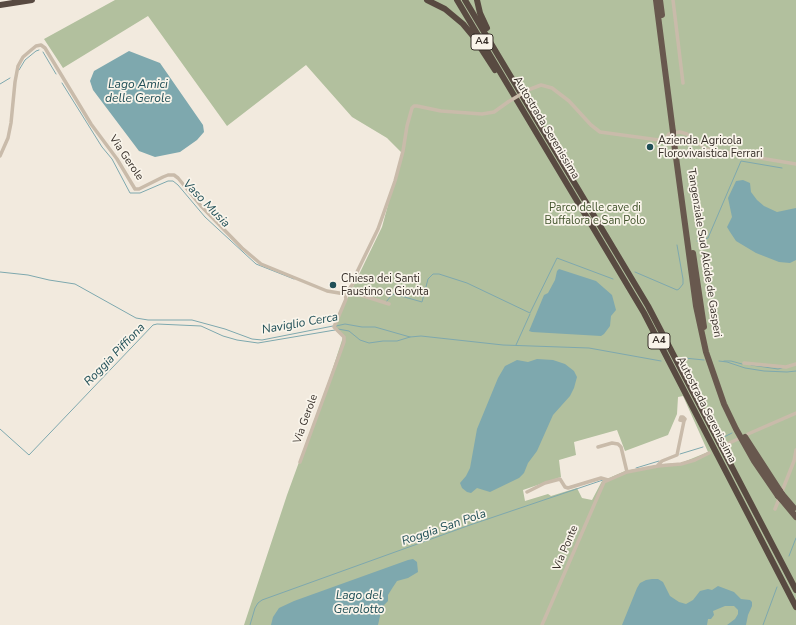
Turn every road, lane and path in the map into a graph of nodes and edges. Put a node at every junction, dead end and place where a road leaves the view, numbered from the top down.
1 (32, 0) edge
2 (427, 0) edge
3 (456, 0) edge
4 (465, 0) edge
5 (477, 0) edge
6 (656, 0) edge
7 (660, 0) edge
8 (673, 0) edge
9 (0, 5) edge
10 (513, 79) junction
11 (507, 83) junction
12 (684, 83) dead end
13 (675, 133) junction
14 (0, 156) edge
15 (796, 164) edge
16 (348, 291) junction
17 (345, 294) junction
18 (389, 304) dead end
19 (744, 362) dead end
20 (796, 364) edge
21 (796, 413) edge
22 (684, 421) dead end
23 (748, 434) dead end
24 (738, 439) dead end
25 (725, 445) dead end
26 (598, 447) dead end
27 (796, 450) edge
28 (709, 453) dead end
29 (300, 462) dead end
30 (658, 466) junction
31 (627, 472) junction
32 (608, 480) junction
33 (527, 492) dead end
34 (780, 495) junction
35 (775, 509) dead end
36 (796, 511) edge
37 (796, 517) edge
38 (796, 590) edge
39 (796, 607) edge
40 (542, 625) edge

1 - 9 highway
2 - 11 highway
3 - 11 highway, Autostrada Serenissima / A4
4 - 10 highway, Autostrada Serenissima / A4
5 - 10 highway
6 - 13 highway, Tangenziale Sud Alcide de Gasperi
7 - 13 highway, Tangenziale Sud Alcide de Gasperi
8 - 12 street
10 - 38 highway, Autostrada Serenissima / A4
11 - 39 highway, Autostrada Serenissima / A4
13 - 34 highway, Tangenziale Sud Alcide de Gasperi
14 - 17 street, Via Gerole
15 - 16 street, bridge
16 - 17 street, Via Gerole
16 - 18 street
17 - 29 street, Via Gerole
19 - 20 street
21 - 23 street
22 - 30 street
24 - 25 street
26 - 31 street
27 - 35 street
28 - 30 street
30 - 31 street
31 - 32 street
32 - 33 street
32 - 40 street, Via Ponte
34 - 36 highway, Tangenziale Sud Alcide de Gasperi
34 - 37 highway, Tangenziale Sud Alcide de Gasperi

